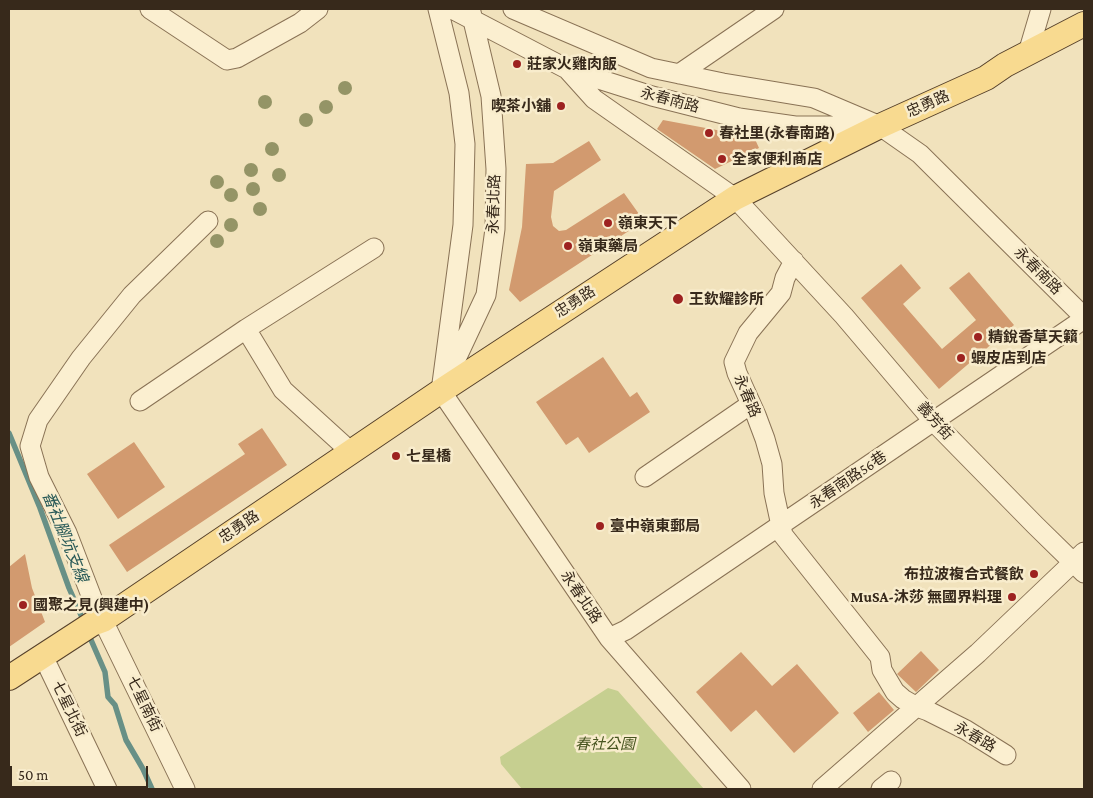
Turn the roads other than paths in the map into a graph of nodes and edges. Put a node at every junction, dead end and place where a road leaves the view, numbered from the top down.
1 (150, 9) edge
2 (318, 9) edge
3 (438, 9) edge
4 (452, 9) edge
5 (513, 9) edge
6 (774, 9) edge
7 (1041, 9) edge
8 (472, 15) edge
9 (1084, 24) edge
10 (1028, 53) junction
11 (567, 69) junction
12 (679, 74) junction
13 (880, 126) junction
14 (735, 198) junction
15 (208, 221) dead end
16 (374, 248) dead end
17 (794, 261) junction
18 (1084, 318) edge
19 (246, 329) junction
20 (441, 390) junction
21 (140, 400) dead end
22 (751, 404) junction
23 (934, 422) junction
24 (350, 451) junction
25 (645, 477) dead end
26 (781, 526) junction
27 (1081, 562) edge
28 (97, 622) junction
29 (609, 638) junction
30 (51, 651) junction
31 (9, 678) edge
32 (917, 707) junction
33 (1006, 755) dead end
34 (107, 789) edge
35 (185, 789) edge
36 (741, 789) edge
37 (822, 789) edge

1 - 2 street
3 - 20 street, 永春北路
4 - 8 street
5 - 12 street, 永春南路
6 - 12 street
7 - 10 street
8 - 11 street, 永春南路
8 - 20 street, 永春北路
9 - 10 main road, 忠勇路
10 - 13 main road, 忠勇路
11 - 13 street, 永春南路
11 - 14 street
12 - 13 street, 永春南路
13 - 14 main road, 忠勇路
13 - 18 street, 永春南路
14 - 17 street
14 - 20 main road, 忠勇路
15 - 28 street, 七星南街
16 - 19 street
17 - 22 street, 永春路
17 - 23 street, 義芳街
18 - 23 street, 永春南路56巷
19 - 21 street
19 - 24 street
20 - 24 main road, 忠勇路
20 - 29 street, 永春北路
22 - 25 street
22 - 26 street, 永春路
23 - 26 street, 永春南路56巷
23 - 27 street, 義芳街
24 - 28 main road, 忠勇路
26 - 29 street, 永春南路56巷
26 - 32 street, 永春路
27 - 32 street
28 - 30 main road
28 - 35 street, 七星南街
29 - 36 street, 永春北路
30 - 31 main road
30 - 34 street, 七星北街
32 - 33 street, 永春路
32 - 37 street

